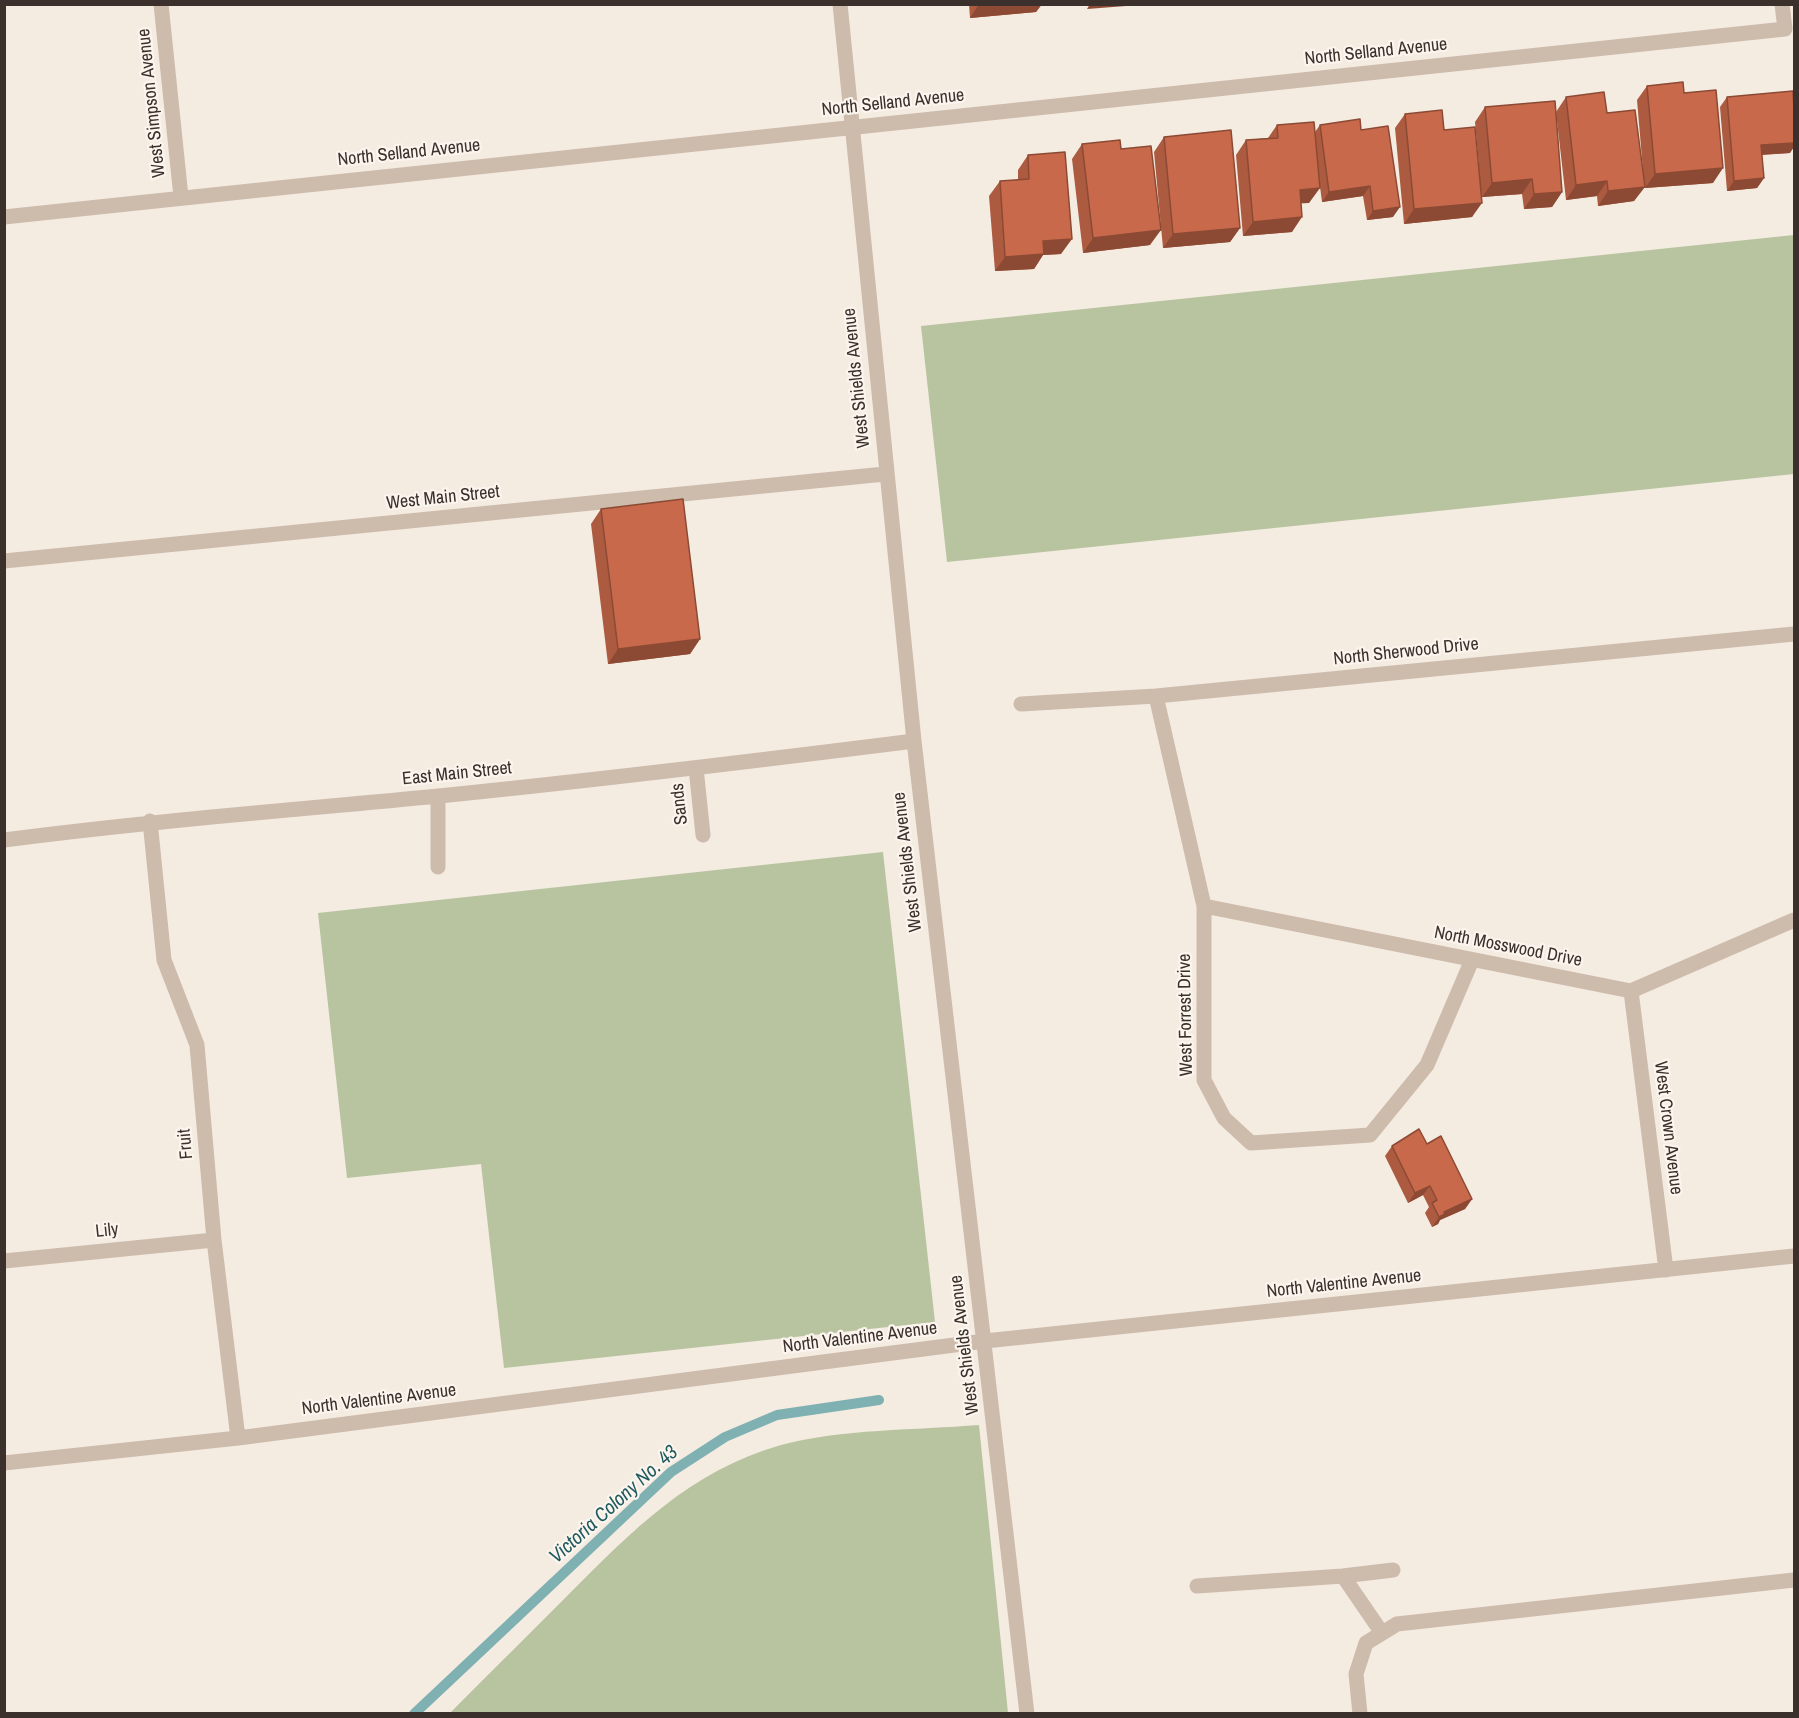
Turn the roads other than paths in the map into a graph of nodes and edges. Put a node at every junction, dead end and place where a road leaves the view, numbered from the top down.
1 (161, 4) edge
2 (840, 4) edge
3 (1782, 4) edge
4 (852, 127) junction
5 (181, 197) junction
6 (4, 217) edge
7 (885, 474) junction
8 (4, 561) edge
9 (1794, 634) edge
10 (1156, 696) junction
11 (1021, 704) dead end
12 (914, 741) junction
13 (696, 768) junction
14 (438, 796) junction
15 (150, 821) junction
16 (703, 835) dead end
17 (4, 840) edge
18 (438, 867) dead end
19 (1204, 906) junction
20 (1794, 920) edge
21 (1472, 960) junction
22 (1631, 991) junction
23 (214, 1240) junction
24 (1794, 1256) edge
25 (4, 1261) edge
26 (1666, 1270) junction
27 (985, 1341) junction
28 (238, 1438) junction
29 (4, 1463) edge
30 (1393, 1570) dead end
31 (1343, 1576) junction
32 (1794, 1580) edge
33 (1197, 1586) dead end
34 (1382, 1633) junction
35 (1028, 1713) edge
36 (1360, 1713) edge

1 - 5 street, West Simpson Avenue
2 - 4 street, West Shields Avenue
3 - 4 street, North Selland Avenue
4 - 5 street, North Selland Avenue
4 - 7 street, West Shields Avenue
5 - 6 street, North Selland Avenue
7 - 8 street, West Main Street
7 - 12 street, West Shields Avenue
9 - 10 street, North Sherwood Drive
10 - 11 street, North Sherwood Drive
10 - 19 street, West Forrest Drive
12 - 13 street, East Main Street
12 - 27 street, West Shields Avenue
13 - 14 street, East Main Street
13 - 16 street, Sands
14 - 15 street, East Main Street
14 - 18 street
15 - 17 street, East Main Street
15 - 23 street, Fruit
19 - 21 street, North Mosswood Drive
19 - 21 street, West Forrest Drive
20 - 22 street
21 - 22 street, North Mosswood Drive
22 - 26 street, West Crown Avenue
23 - 25 street, Lily
23 - 28 street, Fruit
24 - 26 street, North Valentine Avenue
26 - 27 street, North Valentine Avenue
27 - 28 street, North Valentine Avenue
27 - 35 street, West Shields Avenue
28 - 29 street, North Valentine Avenue
30 - 31 street
31 - 33 street
31 - 34 street
32 - 34 street
34 - 36 street

